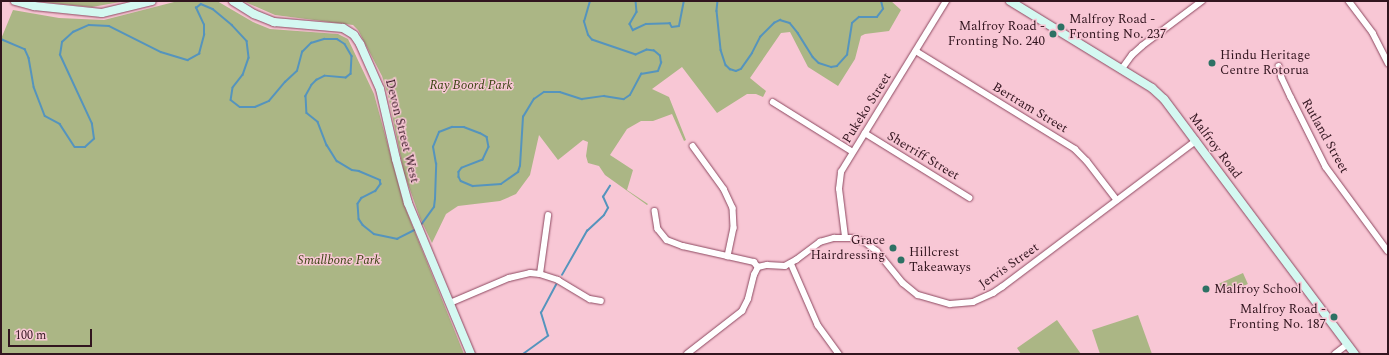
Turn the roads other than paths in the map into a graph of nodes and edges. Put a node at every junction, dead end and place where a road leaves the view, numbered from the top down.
1 (15, 1) edge
2 (152, 1) edge
3 (233, 1) edge
4 (946, 1) edge
5 (1202, 1) edge
6 (1349, 1) edge
7 (1016, 2) edge
8 (916, 51) junction
9 (1388, 63) edge
10 (1279, 66) dead end
11 (1121, 70) junction
12 (773, 102) dead end
13 (865, 133) junction
14 (1196, 141) junction
15 (694, 146) dead end
16 (853, 152) junction
17 (970, 198) dead end
18 (1117, 200) junction
19 (655, 211) dead end
20 (548, 216) dead end
21 (845, 237) junction
22 (1388, 251) edge
23 (728, 256) junction
24 (791, 263) junction
25 (758, 267) junction
26 (540, 274) junction
27 (601, 301) dead end
28 (450, 303) junction
29 (1348, 344) junction
30 (471, 354) edge
31 (687, 354) edge
32 (839, 354) edge
33 (1335, 354) edge
34 (1355, 354) edge

1 - 2 main road
3 - 28 main road, Devon Street West
4 - 8 street, Pukeko Street
5 - 11 street
6 - 9 street
7 - 11 main road, Malfroy Road
8 - 13 street, Pukeko Street
8 - 18 street, Bertram Street
10 - 22 street, Rutland Street
11 - 14 main road, Malfroy Road
12 - 16 street
13 - 16 street, Pukeko Street
13 - 17 street, Sherriff Street
14 - 18 street, Jervis Street
14 - 29 main road, Malfroy Road
15 - 23 street
16 - 21 street, Pukeko Street
18 - 21 street, Jervis Street
19 - 23 street
20 - 26 street
21 - 24 street, Jervis Street
23 - 25 street
24 - 25 street, Jervis Street
24 - 32 street
25 - 31 street
26 - 27 street
26 - 28 street
28 - 30 main road, Devon Street West
29 - 33 street
29 - 34 main road, Malfroy Road

